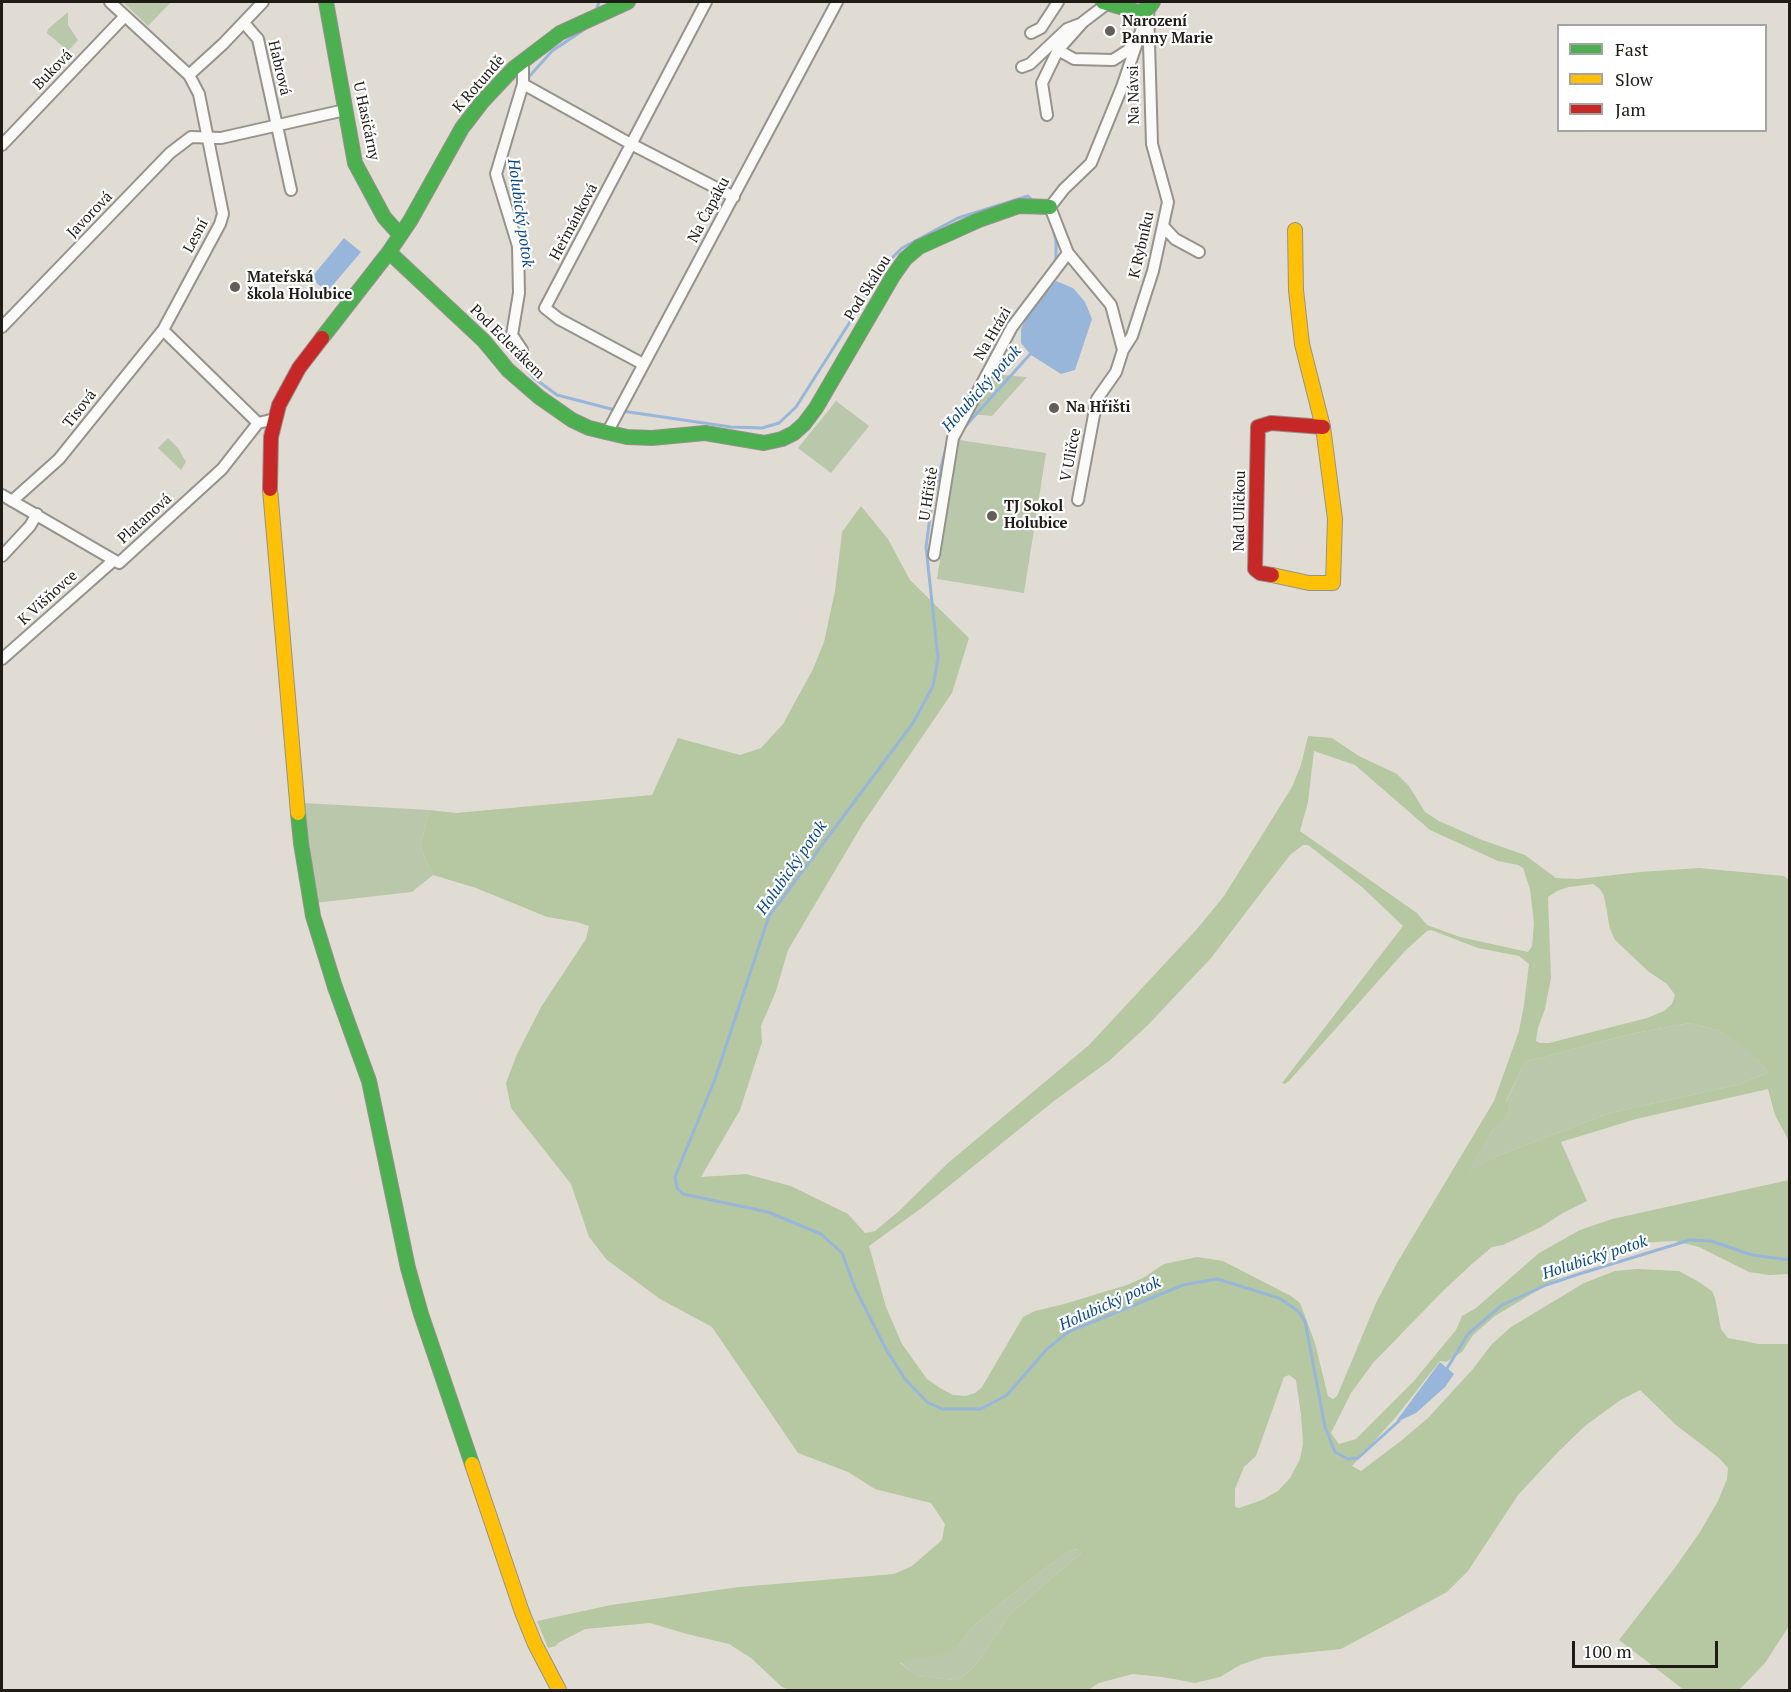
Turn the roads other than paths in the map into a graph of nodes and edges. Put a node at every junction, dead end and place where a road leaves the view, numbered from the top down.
1 (110, 2) edge
2 (263, 2) edge
3 (326, 2) edge
4 (628, 2) edge
5 (706, 2) edge
6 (837, 2) edge
7 (1058, 2) edge
8 (1106, 2) edge
9 (1150, 5) edge
10 (125, 16) junction
11 (1083, 22) junction
12 (244, 23) junction
13 (1030, 33) dead end
14 (1141, 36) junction
15 (1059, 50) junction
16 (523, 61) junction
17 (1022, 68) dead end
18 (189, 75) junction
19 (523, 84) junction
20 (345, 111) junction
21 (1047, 115) dead end
22 (276, 124) junction
23 (207, 137) junction
24 (631, 144) junction
25 (1152, 144) joint
26 (2, 145) edge
27 (291, 190) dead end
28 (734, 197) junction
29 (1050, 207) junction
30 (1163, 226) junction
31 (1295, 230) dead end
32 (400, 235) junction
33 (389, 252) junction
34 (1199, 252) dead end
35 (1068, 253) junction
36 (2, 327) edge
37 (163, 330) junction
38 (522, 350) dead end
39 (1123, 350) junction
40 (643, 364) junction
41 (816, 408) joint
42 (275, 419) junction
43 (258, 423) junction
44 (1323, 427) junction
45 (607, 433) junction
46 (953, 438) joint
47 (2, 495) edge
48 (12, 501) junction
49 (1078, 501) dead end
50 (37, 514) junction
51 (934, 555) dead end
52 (2, 556) edge
53 (114, 560) junction
54 (2, 659) edge
55 (559, 1690) edge

1 - 10 street, Lesní
2 - 12 street
3 - 20 street, U Hasičárny
4 - 16 street, K Rotundě
5 - 24 street, Heřmánková
6 - 28 street, Na Čapáku
7 - 13 street
8 - 9 street
8 - 11 street
9 - 14 street, Na Návsi
9 - 25 street, Na Návsi
10 - 18 street, Lesní
10 - 26 street, Buková
11 - 15 street
11 - 17 street
12 - 18 street
12 - 22 street, Habrová
14 - 15 street, Na Návsi
14 - 29 street, Na Návsi
15 - 21 street
16 - 19 street
16 - 32 street, K Rotundě
18 - 23 street, Lesní
19 - 24 street
19 - 38 street
20 - 22 street
20 - 32 street, U Hasičárny
22 - 23 street
22 - 27 street, Habrová
23 - 36 street, Javorová
23 - 37 street, Lesní
24 - 28 street
24 - 40 street, Heřmánková
25 - 30 street, K Rybníku
28 - 40 street, Na Čapáku
29 - 35 street
29 - 41 street, Pod Skálou
30 - 34 street
30 - 39 street, K Rybníku
31 - 44 street, Nad Uličkou
32 - 33 street, K Rotundě
33 - 42 street, K Rotundě
33 - 45 street, Pod Eclerákem
35 - 39 street
35 - 46 street, Na Hrázi
37 - 43 street
37 - 48 street, Tisová
39 - 49 street, V Uličce
40 - 45 street, Na Čapáku
41 - 45 street, Pod Eclerákem
42 - 43 street
42 - 55 street, K Rotundě
43 - 53 street, Platanová
44 - 44 street, Nad Uličkou
46 - 51 street, U Hřiště
47 - 48 street, Platanová
48 - 50 street, Platanová
50 - 52 street
50 - 53 street, Platanová
53 - 54 street, K Višňovce

